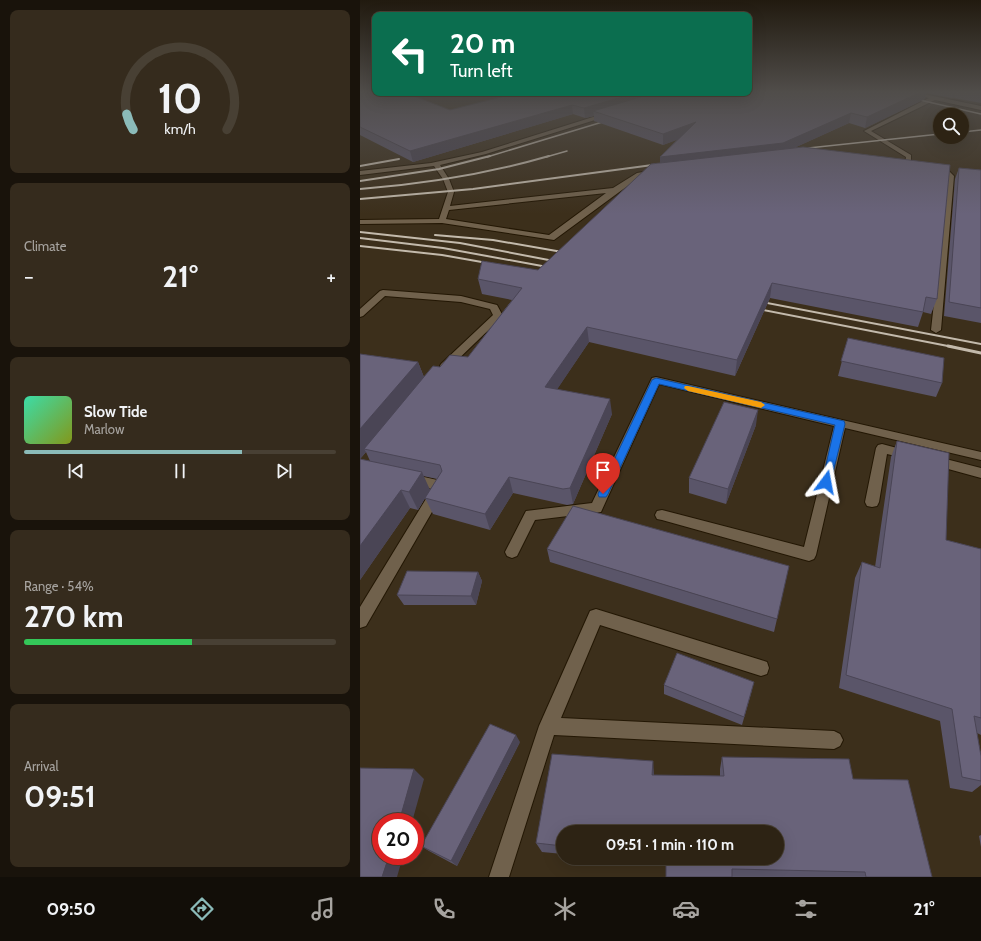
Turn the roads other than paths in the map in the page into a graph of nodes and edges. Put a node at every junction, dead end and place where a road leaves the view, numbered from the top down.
1 (551, 132) edge
2 (867, 132) edge
3 (436, 164) junction
4 (908, 166) edge
5 (931, 169) edge
6 (662, 172) edge
7 (360, 173) edge
8 (615, 190) junction
9 (447, 208) junction
10 (360, 222) edge
11 (442, 222) junction
12 (360, 314) edge
13 (936, 330) dead end
14 (438, 374) edge
15 (840, 424) junction
16 (981, 456) edge
17 (981, 473) edge
18 (398, 476) edge
19 (872, 502) dead end
20 (662, 515) dead end
21 (512, 552) dead end
22 (360, 621) edge
23 (761, 668) dead end
24 (548, 726) junction
25 (834, 740) dead end
26 (499, 877) edge

1 - 3 street
2 - 4 street
3 - 7 street
3 - 9 street
5 - 13 street
6 - 8 street
8 - 9 street
8 - 11 street
9 - 11 street
10 - 11 street
12 - 14 street
15 - 16 street
15 - 20 street
15 - 21 street
17 - 19 street
18 - 22 street
23 - 24 street
24 - 25 street
24 - 26 street

